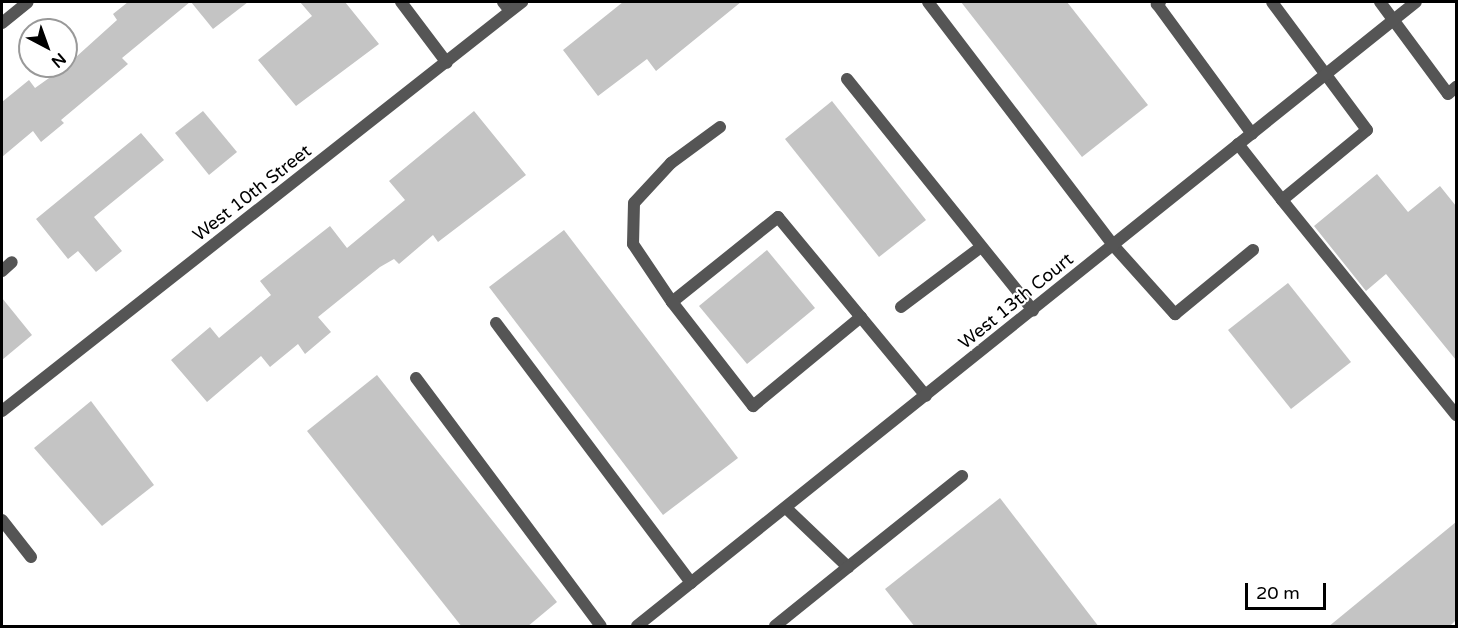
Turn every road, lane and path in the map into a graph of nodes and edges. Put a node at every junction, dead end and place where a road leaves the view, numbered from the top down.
1 (28, 2) edge
2 (401, 2) edge
3 (522, 2) edge
4 (928, 2) edge
5 (1160, 2) edge
6 (1272, 2) edge
7 (1380, 2) edge
8 (1416, 2) edge
9 (506, 6) edge
10 (1395, 19) junction
11 (2, 23) edge
12 (447, 63) junction
13 (1327, 74) junction
14 (847, 79) dead end
15 (1456, 87) edge
16 (720, 127) dead end
17 (1252, 134) junction
18 (1239, 144) junction
19 (1282, 200) junction
20 (1113, 245) junction
21 (981, 247) junction
22 (1253, 250) dead end
23 (12, 262) dead end
24 (2, 271) edge
25 (672, 302) junction
26 (901, 308) dead end
27 (1033, 310) junction
28 (861, 317) junction
29 (496, 323) dead end
30 (416, 378) dead end
31 (926, 396) junction
32 (2, 411) edge
33 (1456, 415) edge
34 (962, 476) dead end
35 (786, 508) junction
36 (2, 520) edge
37 (31, 557) dead end
38 (848, 567) junction
39 (691, 583) junction
40 (601, 627) edge
41 (637, 627) edge
42 (775, 627) edge

1 - 11 street
2 - 12 street
3 - 9 street, West 10th Street
4 - 20 street
5 - 17 street
6 - 13 street
7 - 10 street
8 - 10 street, West 13th Court
9 - 12 street, West 10th Street
10 - 13 street, West 13th Court
10 - 15 street
12 - 32 street, West 10th Street
13 - 17 street, West 13th Court
13 - 19 street
14 - 21 street
16 - 25 street
17 - 18 street, West 13th Court
18 - 19 street
18 - 20 street, West 13th Court
19 - 33 street
20 - 22 street
20 - 27 street, West 13th Court
21 - 26 street
21 - 27 street
23 - 24 street
25 - 28 street
25 - 28 street
27 - 31 street, West 13th Court
28 - 31 street
29 - 39 street
30 - 40 street
31 - 35 street, West 13th Court
34 - 38 street
35 - 38 street
35 - 39 street, West 13th Court
36 - 37 street
38 - 42 street
39 - 41 street, West 13th Court

